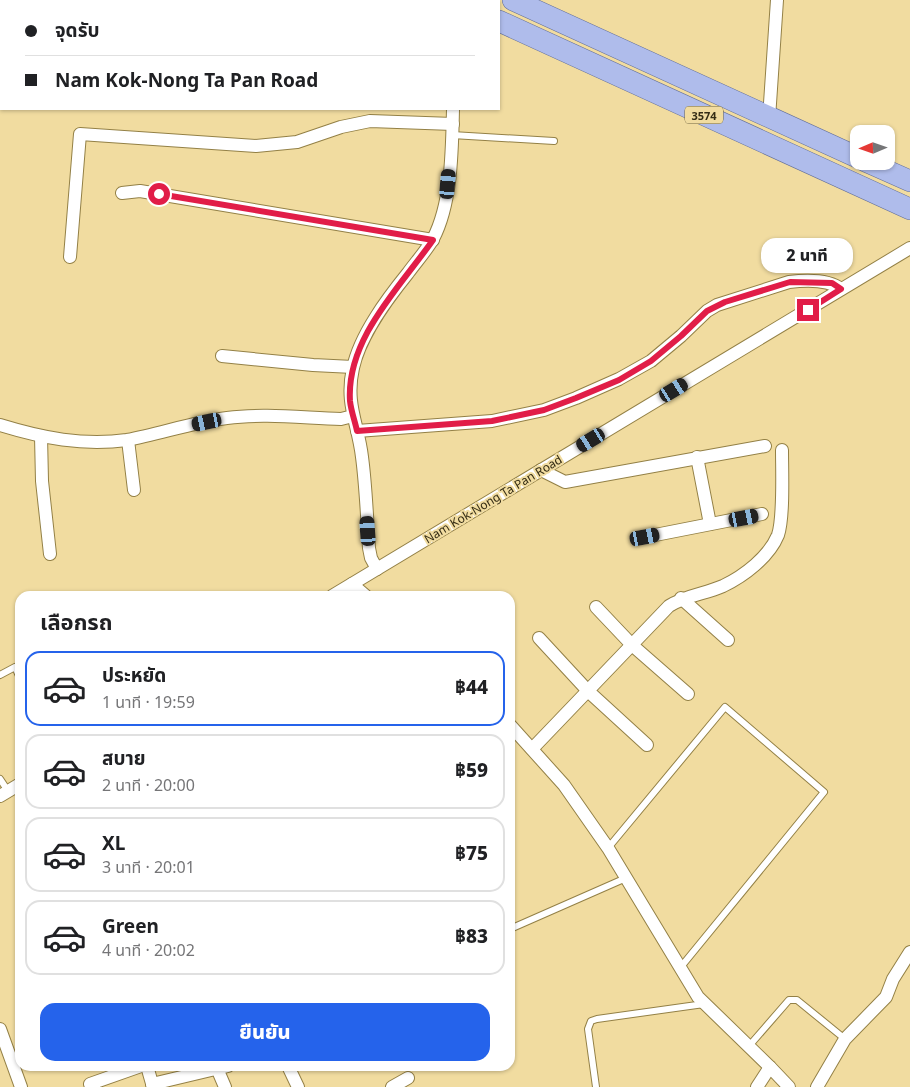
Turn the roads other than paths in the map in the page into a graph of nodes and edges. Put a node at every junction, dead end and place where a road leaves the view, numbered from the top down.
1 (513, 0) edge
2 (777, 0) edge
3 (500, 21) edge
4 (453, 110) edge
5 (769, 118) junction
6 (452, 129) junction
7 (554, 141) dead end
8 (850, 154) edge
9 (884, 170) edge
10 (910, 182) edge
11 (122, 193) dead end
12 (910, 209) edge
13 (433, 240) junction
14 (910, 248) edge
15 (70, 257) dead end
16 (841, 289) junction
17 (222, 356) dead end
18 (353, 367) junction
19 (353, 416) junction
20 (0, 425) edge
21 (357, 431) junction
22 (40, 436) junction
23 (128, 440) junction
24 (765, 446) dead end
25 (782, 450) dead end
26 (697, 457) junction
27 (541, 470) junction
28 (134, 490) dead end
29 (762, 514) dead end
30 (710, 524) junction
31 (645, 537) dead end
32 (50, 554) dead end
33 (376, 569) junction
34 (352, 584) junction
35 (340, 591) edge
36 (360, 591) edge
37 (681, 598) junction
38 (596, 607) dead end
39 (538, 638) dead end
40 (728, 640) dead end
41 (632, 645) junction
42 (15, 667) edge
43 (0, 675) edge
44 (588, 691) junction
45 (688, 694) dead end
46 (515, 730) edge
47 (647, 745) dead end
48 (532, 749) junction
49 (0, 779) edge
50 (15, 787) edge
51 (4, 794) edge
52 (608, 848) junction
53 (626, 878) junction
54 (515, 927) edge
55 (910, 952) edge
56 (679, 969) junction
57 (704, 1004) junction
58 (0, 1029) edge
59 (845, 1039) junction
60 (749, 1046) junction
61 (770, 1067) junction
62 (15, 1070) edge
63 (15, 1071) edge
64 (127, 1071) edge
65 (148, 1071) edge
66 (206, 1071) edge
67 (221, 1071) edge
68 (292, 1071) edge
69 (408, 1078) dead end
70 (90, 1084) dead end
71 (153, 1086) edge
72 (21, 1087) edge
73 (226, 1087) edge
74 (298, 1087) edge
75 (392, 1087) edge
76 (596, 1087) edge
77 (757, 1087) edge
78 (789, 1087) edge
79 (817, 1087) edge

1 - 5 main road, 3574
2 - 5 street
3 - 12 main road, 3574
4 - 6 street
5 - 8 main road, 3574
6 - 7 lane
6 - 13 street
6 - 15 street
9 - 10 main road
11 - 13 street
13 - 18 street
14 - 16 street, Nam Kok-Nong Ta Pan Road
16 - 21 street
16 - 27 street, Nam Kok-Nong Ta Pan Road
17 - 18 street
18 - 19 street
19 - 21 street
19 - 23 street
20 - 22 street
21 - 33 street
22 - 23 street
22 - 32 street
23 - 28 street
24 - 26 street
25 - 37 street
26 - 27 street
26 - 30 street
27 - 33 street, Nam Kok-Nong Ta Pan Road
29 - 30 street
30 - 31 street
33 - 34 street, Nam Kok-Nong Ta Pan Road
34 - 35 street, Nam Kok-Nong Ta Pan Road
34 - 36 street
37 - 40 street
37 - 41 street
38 - 41 street
39 - 44 street
41 - 44 street
41 - 45 street
42 - 43 lane
44 - 47 street
44 - 48 street
46 - 48 street
48 - 52 street
49 - 51 lane
50 - 51 street
52 - 53 street
52 - 56 lane
53 - 54 lane
53 - 56 street
55 - 59 street
56 - 57 street
57 - 60 street
57 - 76 lane
58 - 62 street
59 - 60 lane
59 - 79 street
60 - 61 street
61 - 77 street
61 - 78 street
63 - 72 street
64 - 70 street
65 - 71 street
66 - 71 street
67 - 73 street
68 - 74 street
69 - 75 street

